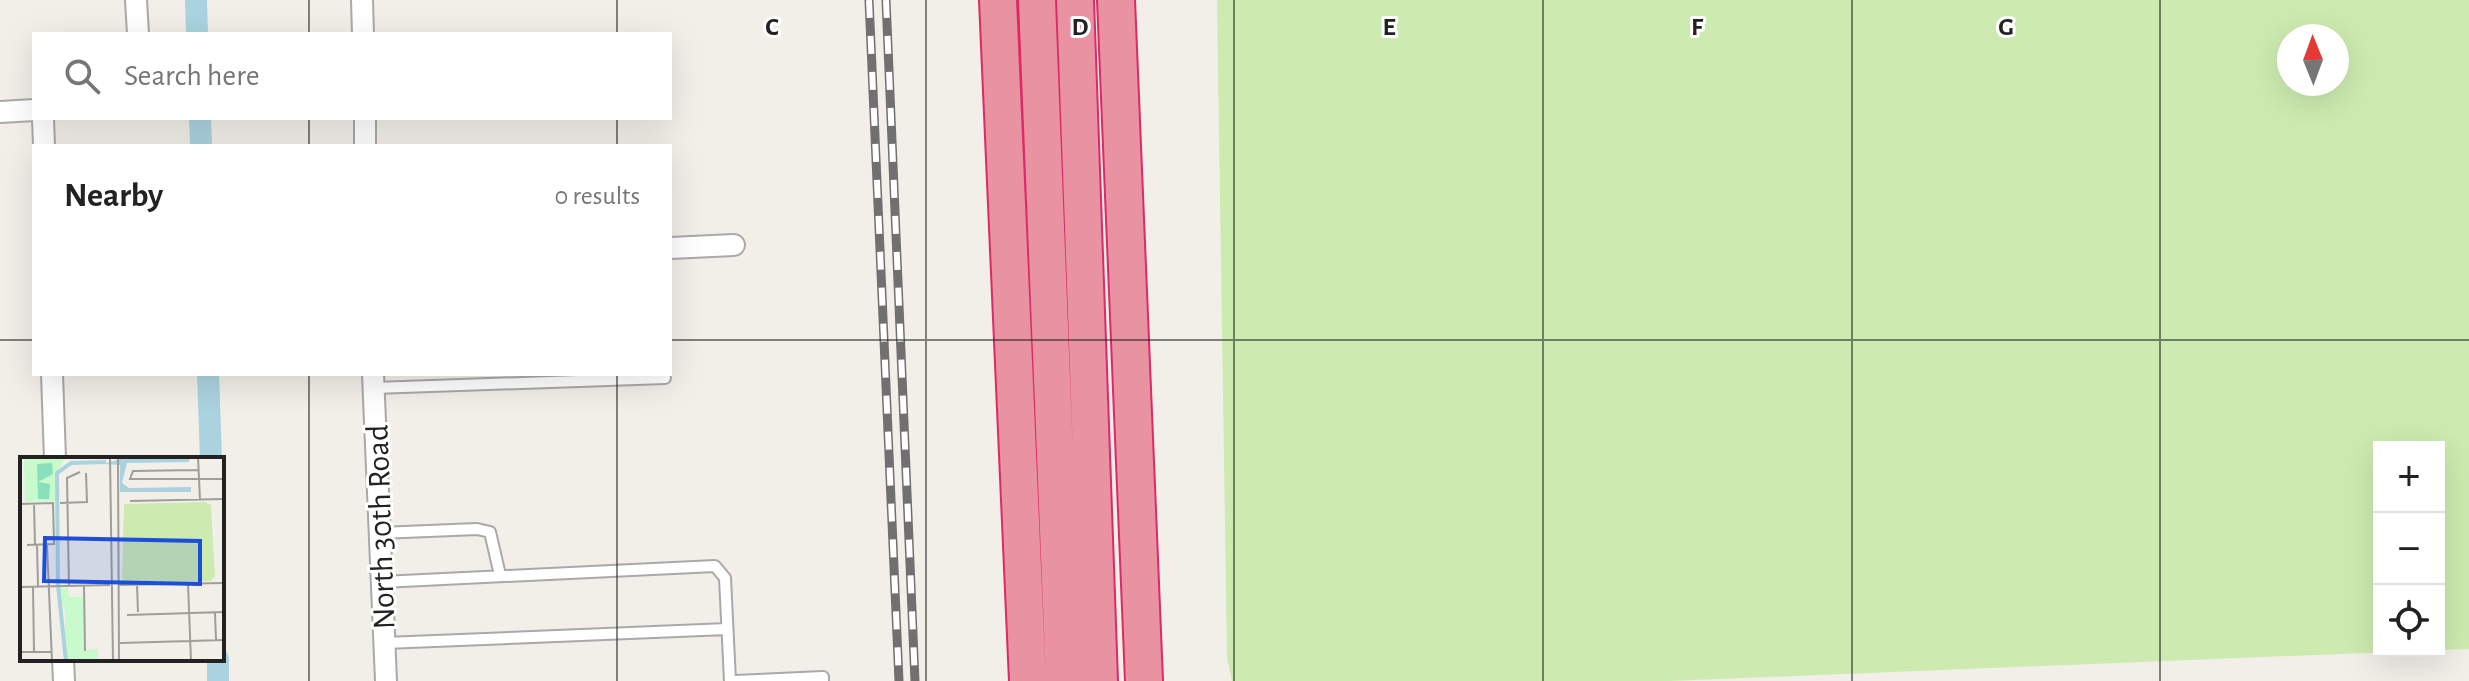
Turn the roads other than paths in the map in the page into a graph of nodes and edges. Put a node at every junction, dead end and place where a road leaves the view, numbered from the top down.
1 (136, 0) edge
2 (362, 0) edge
3 (998, 0) edge
4 (1037, 0) edge
5 (1075, 0) edge
6 (1116, 0) edge
7 (138, 32) edge
8 (363, 32) edge
9 (32, 110) edge
10 (0, 112) edge
11 (43, 120) edge
12 (365, 120) edge
13 (44, 144) edge
14 (365, 144) edge
15 (734, 245) dead end
16 (672, 248) edge
17 (52, 376) edge
18 (665, 378) dead end
19 (374, 381) edge
20 (55, 457) edge
21 (380, 533) junction
22 (500, 575) junction
23 (382, 582) junction
24 (727, 629) junction
25 (385, 643) junction
26 (63, 661) edge
27 (1144, 664) edge
28 (1028, 668) edge
29 (1081, 668) edge
30 (64, 681) edge
31 (386, 681) edge
32 (732, 681) edge
33 (823, 681) edge

1 - 7 street
2 - 8 street
3 - 28 highway
4 - 29 highway
5 - 29 highway
6 - 27 highway
9 - 10 street
11 - 13 street
12 - 14 street
15 - 16 street
17 - 20 street
18 - 19 lane
19 - 21 street, North 30th Road
21 - 22 lane
21 - 23 street, North 30th Road
22 - 23 lane
22 - 24 lane
23 - 25 street, North 30th Road
24 - 25 lane
24 - 32 lane
25 - 31 street, North 30th Road
26 - 30 street
32 - 33 lane

